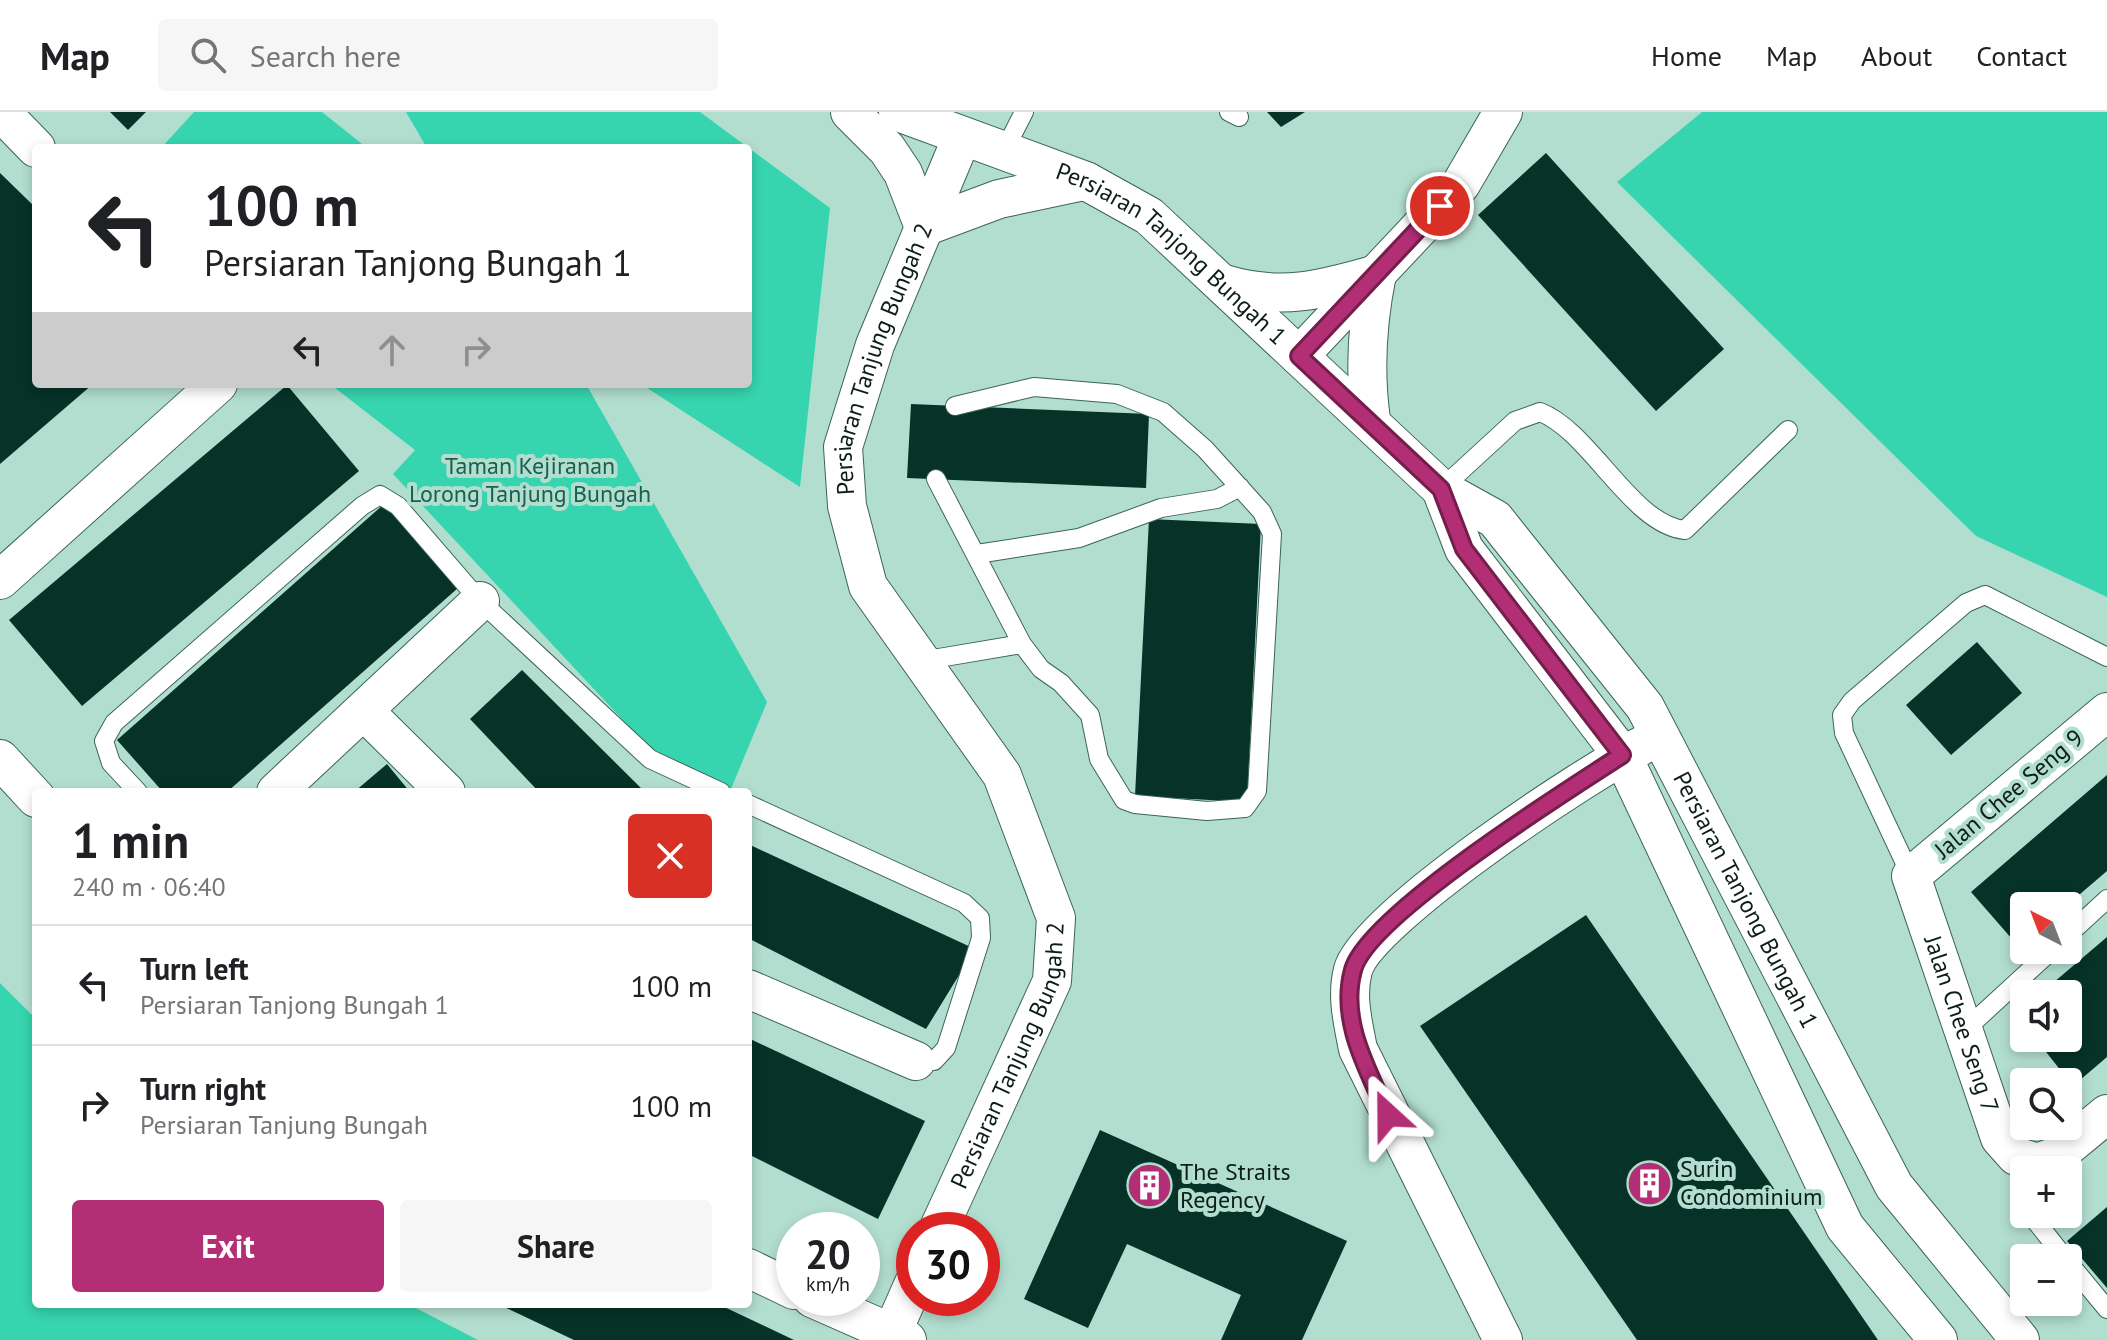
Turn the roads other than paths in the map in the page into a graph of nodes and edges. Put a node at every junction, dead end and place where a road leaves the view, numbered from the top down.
1 (1, 112) edge
2 (850, 112) edge
3 (898, 112) edge
4 (1024, 112) edge
5 (1503, 112) edge
6 (965, 131) junction
7 (32, 144) edge
8 (1004, 151) junction
9 (1086, 181) junction
10 (924, 227) junction
11 (1377, 274) junction
12 (1223, 284) junction
13 (1299, 356) junction
14 (214, 388) edge
15 (955, 406) dead end
16 (1371, 420) junction
17 (1788, 430) dead end
18 (936, 479) dead end
19 (1240, 487) junction
20 (1441, 489) junction
21 (977, 554) junction
22 (0, 580) edge
23 (480, 601) junction
24 (1022, 644) junction
25 (2107, 657) edge
26 (918, 662) junction
27 (364, 711) junction
28 (2107, 712) edge
29 (1662, 736) junction
30 (1622, 755) junction
31 (0, 759) edge
32 (134, 788) edge
33 (280, 788) edge
34 (442, 788) edge
35 (712, 788) edge
36 (32, 794) edge
37 (752, 806) edge
38 (1911, 876) junction
39 (2107, 899) edge
40 (2082, 922) edge
41 (2037, 964) edge
42 (752, 991) edge
43 (1966, 1029) junction
44 (916, 1061) joint
45 (2107, 1114) edge
46 (2016, 1156) edge
47 (2056, 1156) edge
48 (946, 1212) edge
49 (2041, 1228) edge
50 (2053, 1244) edge
51 (752, 1270) edge
52 (2082, 1279) edge
53 (776, 1281) edge
54 (2107, 1309) edge
55 (854, 1316) edge
56 (905, 1316) edge
57 (900, 1336) edge
58 (1503, 1340) edge
59 (1938, 1340) edge
60 (2020, 1340) edge

1 - 7 street
2 - 10 street
3 - 6 street, Persiaran Tanjong Bungah 1
4 - 8 lane
5 - 11 street
6 - 8 street, Persiaran Tanjong Bungah 1
6 - 10 street, Persiaran Tanjung Bungah 2
8 - 9 street, Persiaran Tanjong Bungah 1
9 - 10 street
9 - 12 street, Persiaran Tanjong Bungah 1
10 - 26 street, Persiaran Tanjung Bungah 2
11 - 12 street
11 - 13 street
11 - 16 street
12 - 13 street, Persiaran Tanjong Bungah 1
13 - 16 street, Persiaran Tanjong Bungah 1
14 - 22 street
15 - 19 lane
16 - 20 street, Persiaran Tanjong Bungah 1
17 - 20 lane
18 - 21 lane
19 - 21 lane
19 - 24 lane
20 - 29 street, Persiaran Tanjong Bungah 1
20 - 30 street, Persiaran Tanjong Bungah 1
21 - 24 lane
23 - 27 street
23 - 32 lane
23 - 35 lane
24 - 26 lane
25 - 38 lane
26 - 48 street, Persiaran Tanjung Bungah 2
27 - 33 street
27 - 34 street
28 - 38 street, Jalan Chee Seng 9
29 - 30 street
29 - 60 street, Persiaran Tanjong Bungah 1
30 - 58 street
30 - 59 street, Persiaran Tanjong Bungah 1
31 - 36 street
37 - 44 lane
38 - 43 street, Jalan Chee Seng 7
39 - 40 lane
41 - 43 lane
42 - 44 street
43 - 46 street, Jalan Chee Seng 7
45 - 47 street, Jalan Chee Seng 7
49 - 50 lane
51 - 53 street
52 - 54 lane
55 - 57 street
56 - 57 street

